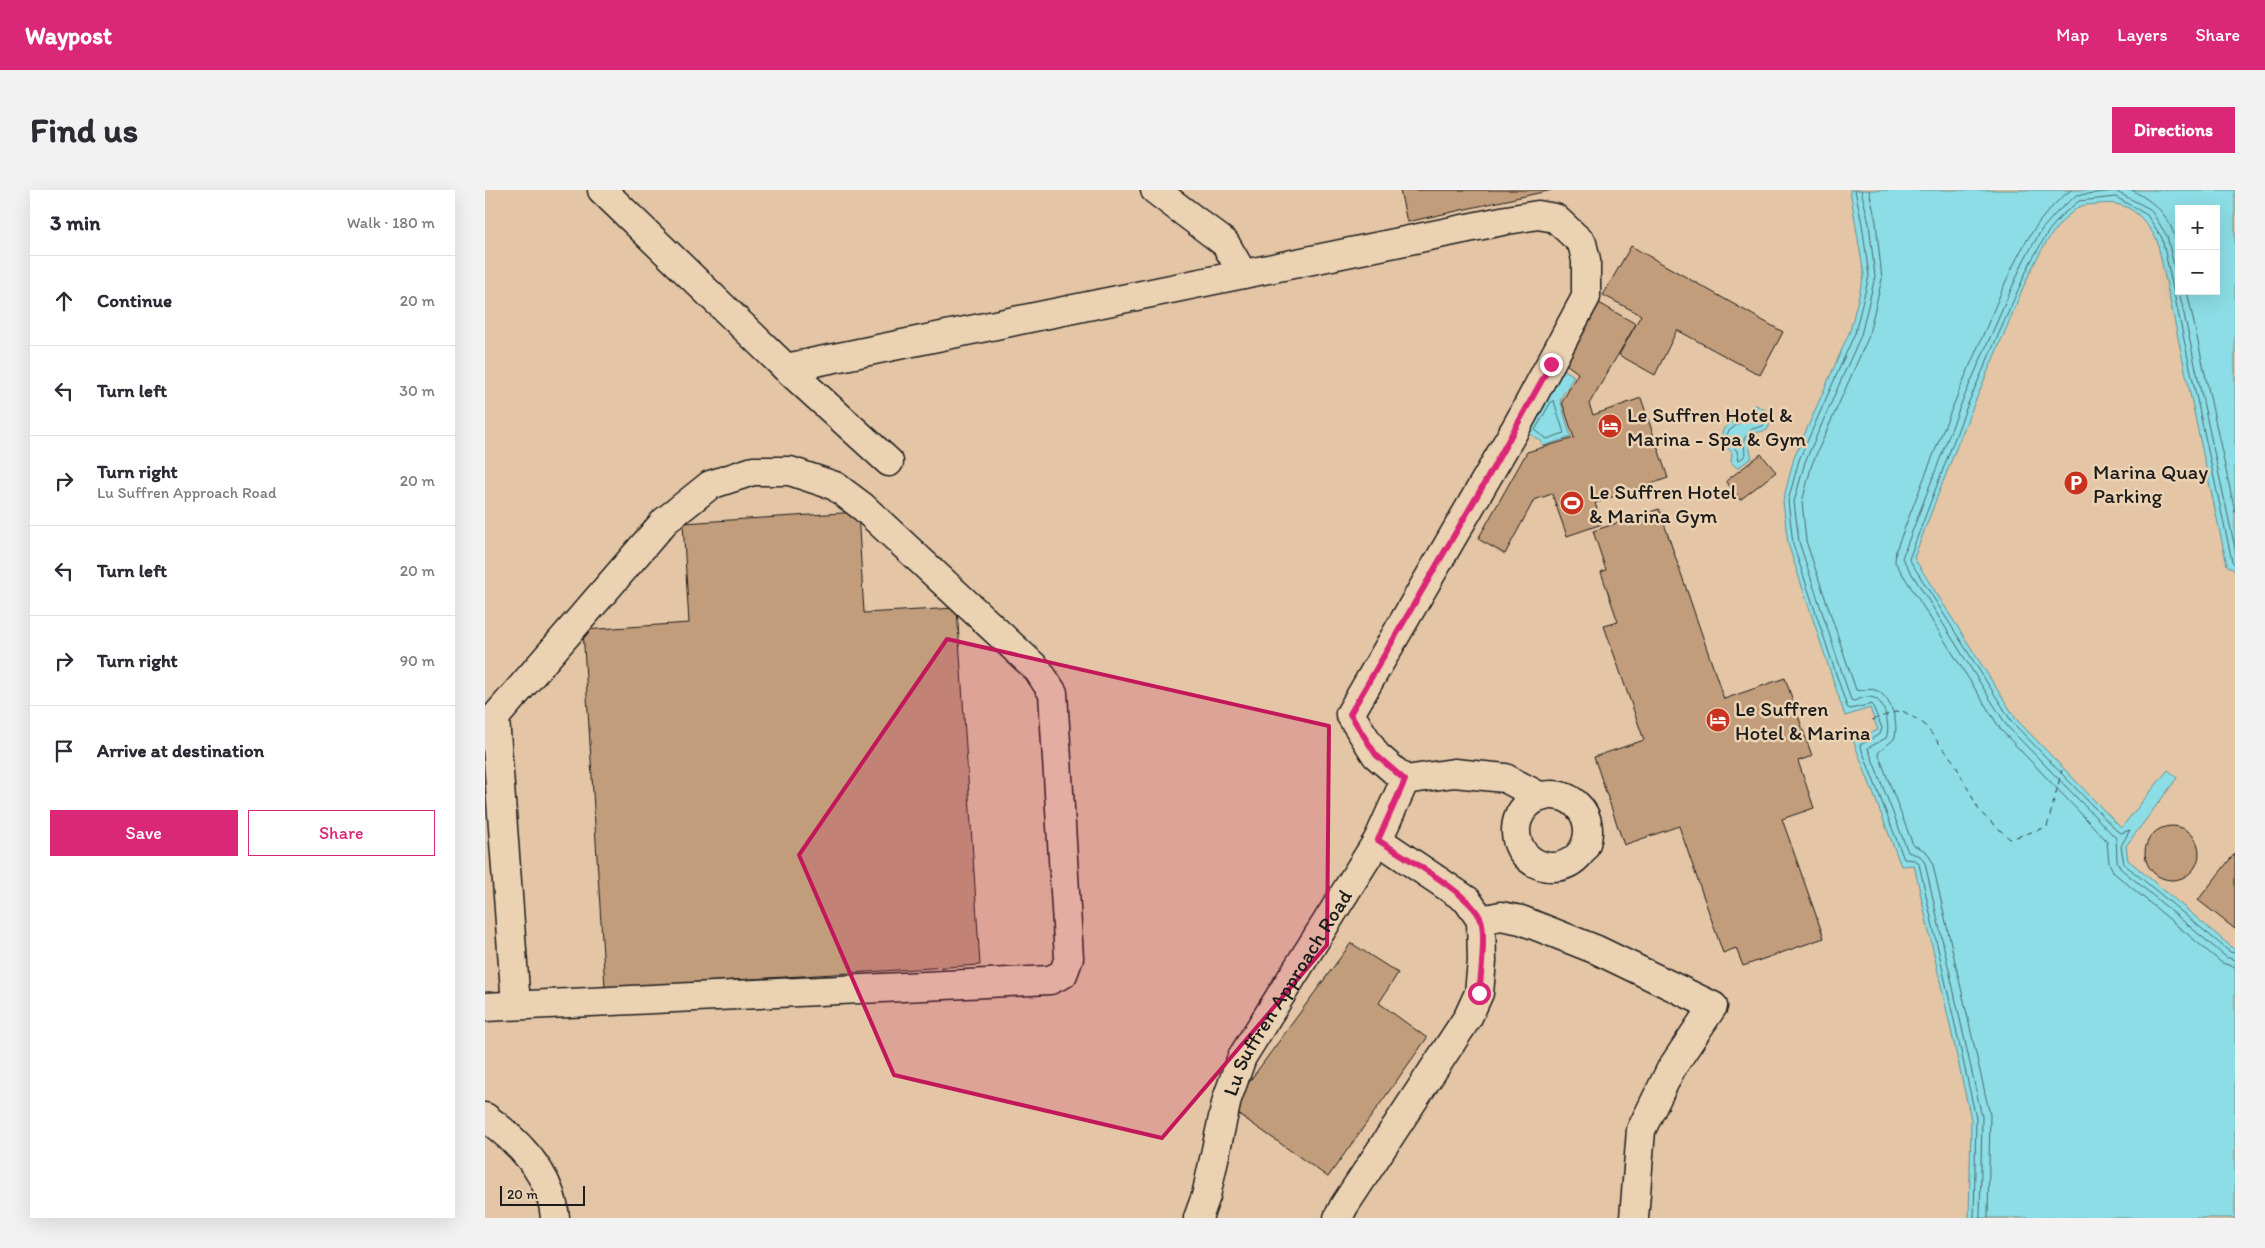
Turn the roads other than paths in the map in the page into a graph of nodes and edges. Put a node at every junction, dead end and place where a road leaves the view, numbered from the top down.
1 (602, 190) edge
2 (1155, 190) edge
3 (1243, 274) junction
4 (786, 368) junction
5 (889, 462) dead end
6 (490, 724) edge
7 (1405, 780) junction
8 (1541, 797) dead end
9 (1378, 840) junction
10 (1481, 920) junction
11 (516, 1005) junction
12 (485, 1007) edge
13 (485, 1117) edge
14 (555, 1218) edge
15 (1198, 1218) edge
16 (1338, 1218) edge
17 (1634, 1218) edge

1 - 4 street
2 - 3 street
3 - 4 street
3 - 7 street
4 - 5 street
6 - 11 street
6 - 11 street
7 - 8 street
7 - 9 street, Lu Suffren Approach Road
9 - 10 street
9 - 15 street, Lu Suffren Approach Road
10 - 16 street
10 - 17 street
11 - 12 street
13 - 14 street

